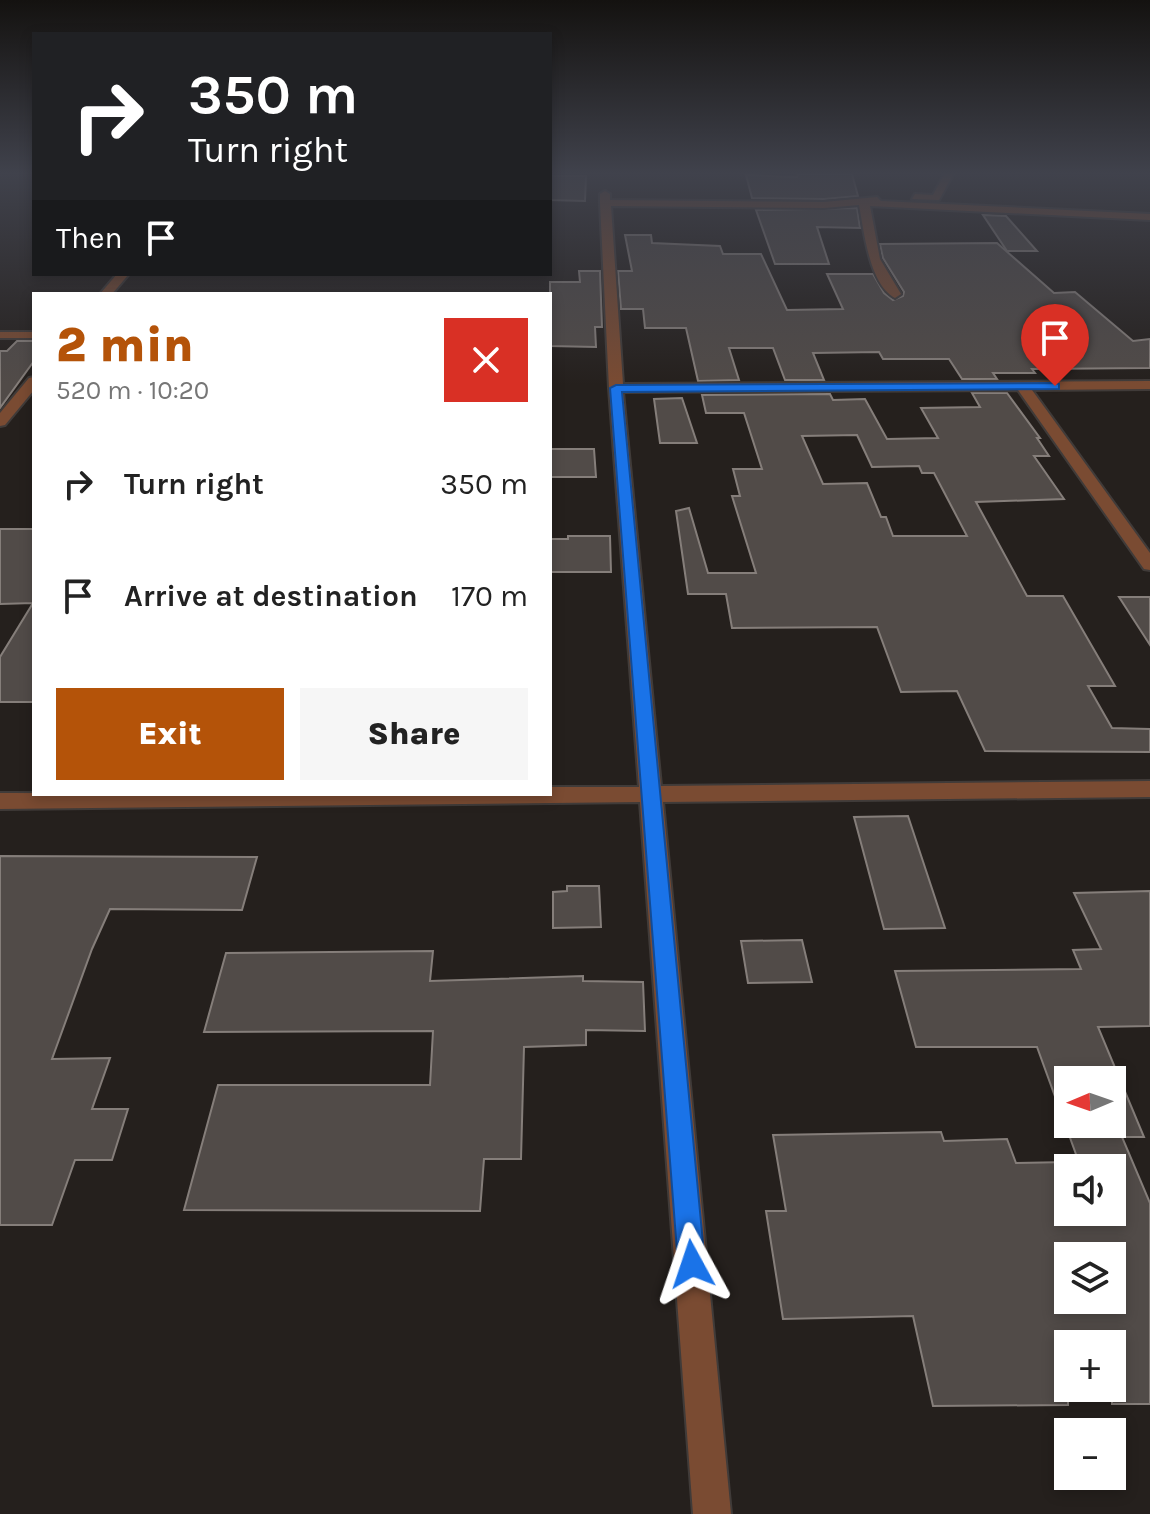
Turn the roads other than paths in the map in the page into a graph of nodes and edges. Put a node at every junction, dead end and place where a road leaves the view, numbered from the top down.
1 (608, 244) edge
2 (871, 244) edge
3 (121, 276) edge
4 (108, 292) edge
5 (895, 294) dead end
6 (0, 335) edge
7 (32, 335) edge
8 (32, 383) edge
9 (1150, 385) edge
10 (1023, 387) junction
11 (616, 388) junction
12 (0, 422) edge
13 (1150, 565) edge
14 (1150, 789) edge
15 (653, 796) junction
16 (0, 801) edge
17 (712, 1514) edge

1 - 11 street
2 - 5 street
3 - 4 street
6 - 7 lane
8 - 12 street
9 - 10 street
10 - 11 street
10 - 13 street
11 - 15 street
14 - 15 street
15 - 16 street
15 - 17 street

